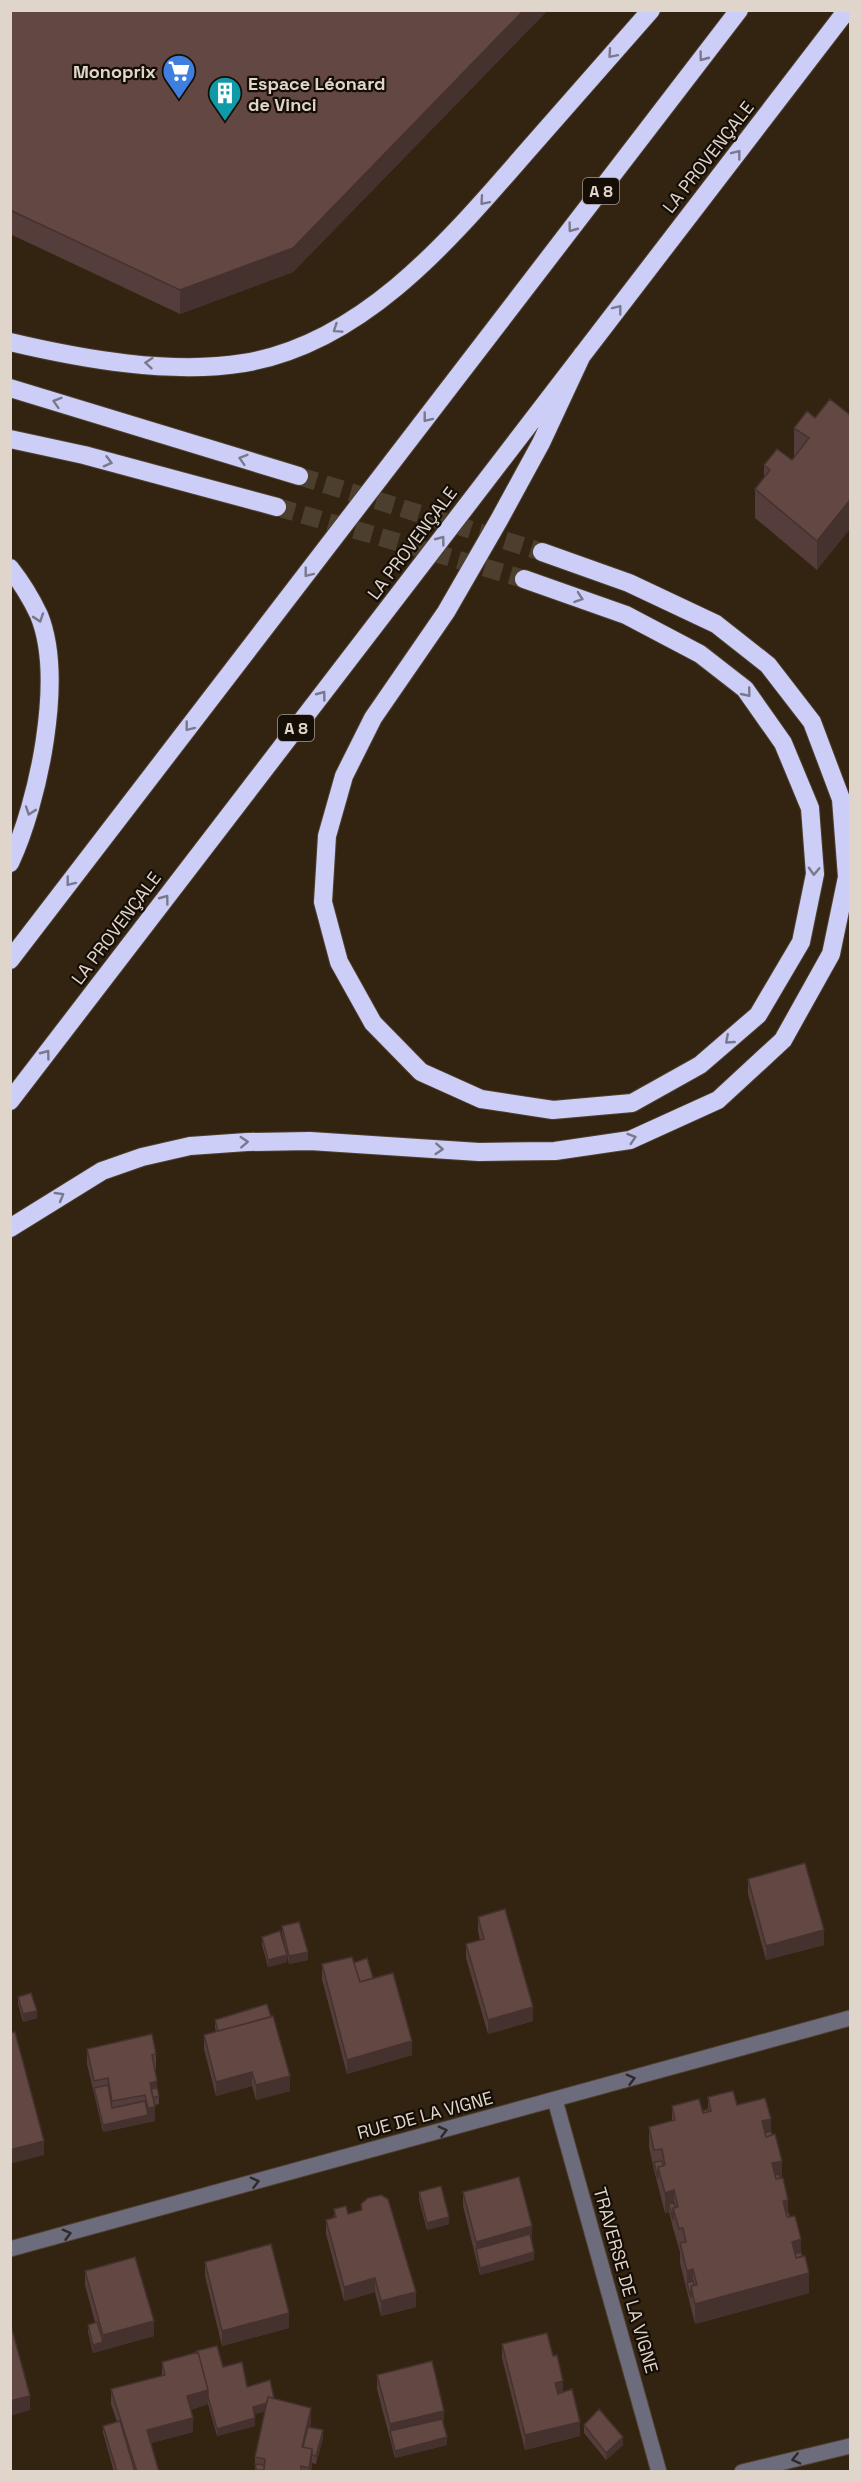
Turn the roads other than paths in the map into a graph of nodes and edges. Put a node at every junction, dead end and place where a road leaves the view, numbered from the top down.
1 (651, 10) edge
2 (739, 10) edge
3 (847, 10) edge
4 (10, 342) edge
5 (582, 355) junction
6 (10, 388) edge
7 (10, 439) edge
8 (299, 476) tunnel mouth
9 (277, 507) tunnel mouth
10 (542, 552) tunnel mouth
11 (10, 568) edge
12 (524, 579) tunnel mouth
13 (10, 863) edge
14 (10, 960) edge
15 (10, 1101) edge
16 (10, 1228) edge
17 (850, 2018) edge
18 (555, 2100) junction
19 (10, 2249) edge
20 (850, 2446) edge
21 (659, 2472) edge
22 (742, 2472) edge

1 -> 4 highway
2 -> 14 highway, A 8
5 -> 3 highway, LA PROVENÇALE / A 8
12 -> 5 highway
15 -> 5 highway, LA PROVENÇALE / A 8
8 -> 6 highway
7 -> 9 highway
16 -> 10 highway
11 -> 13 highway
18 -> 17 street, RUE DE LA VIGNE
19 -> 18 street, RUE DE LA VIGNE
18 - 21 street, TRAVERSE DE LA VIGNE
20 -> 22 street

